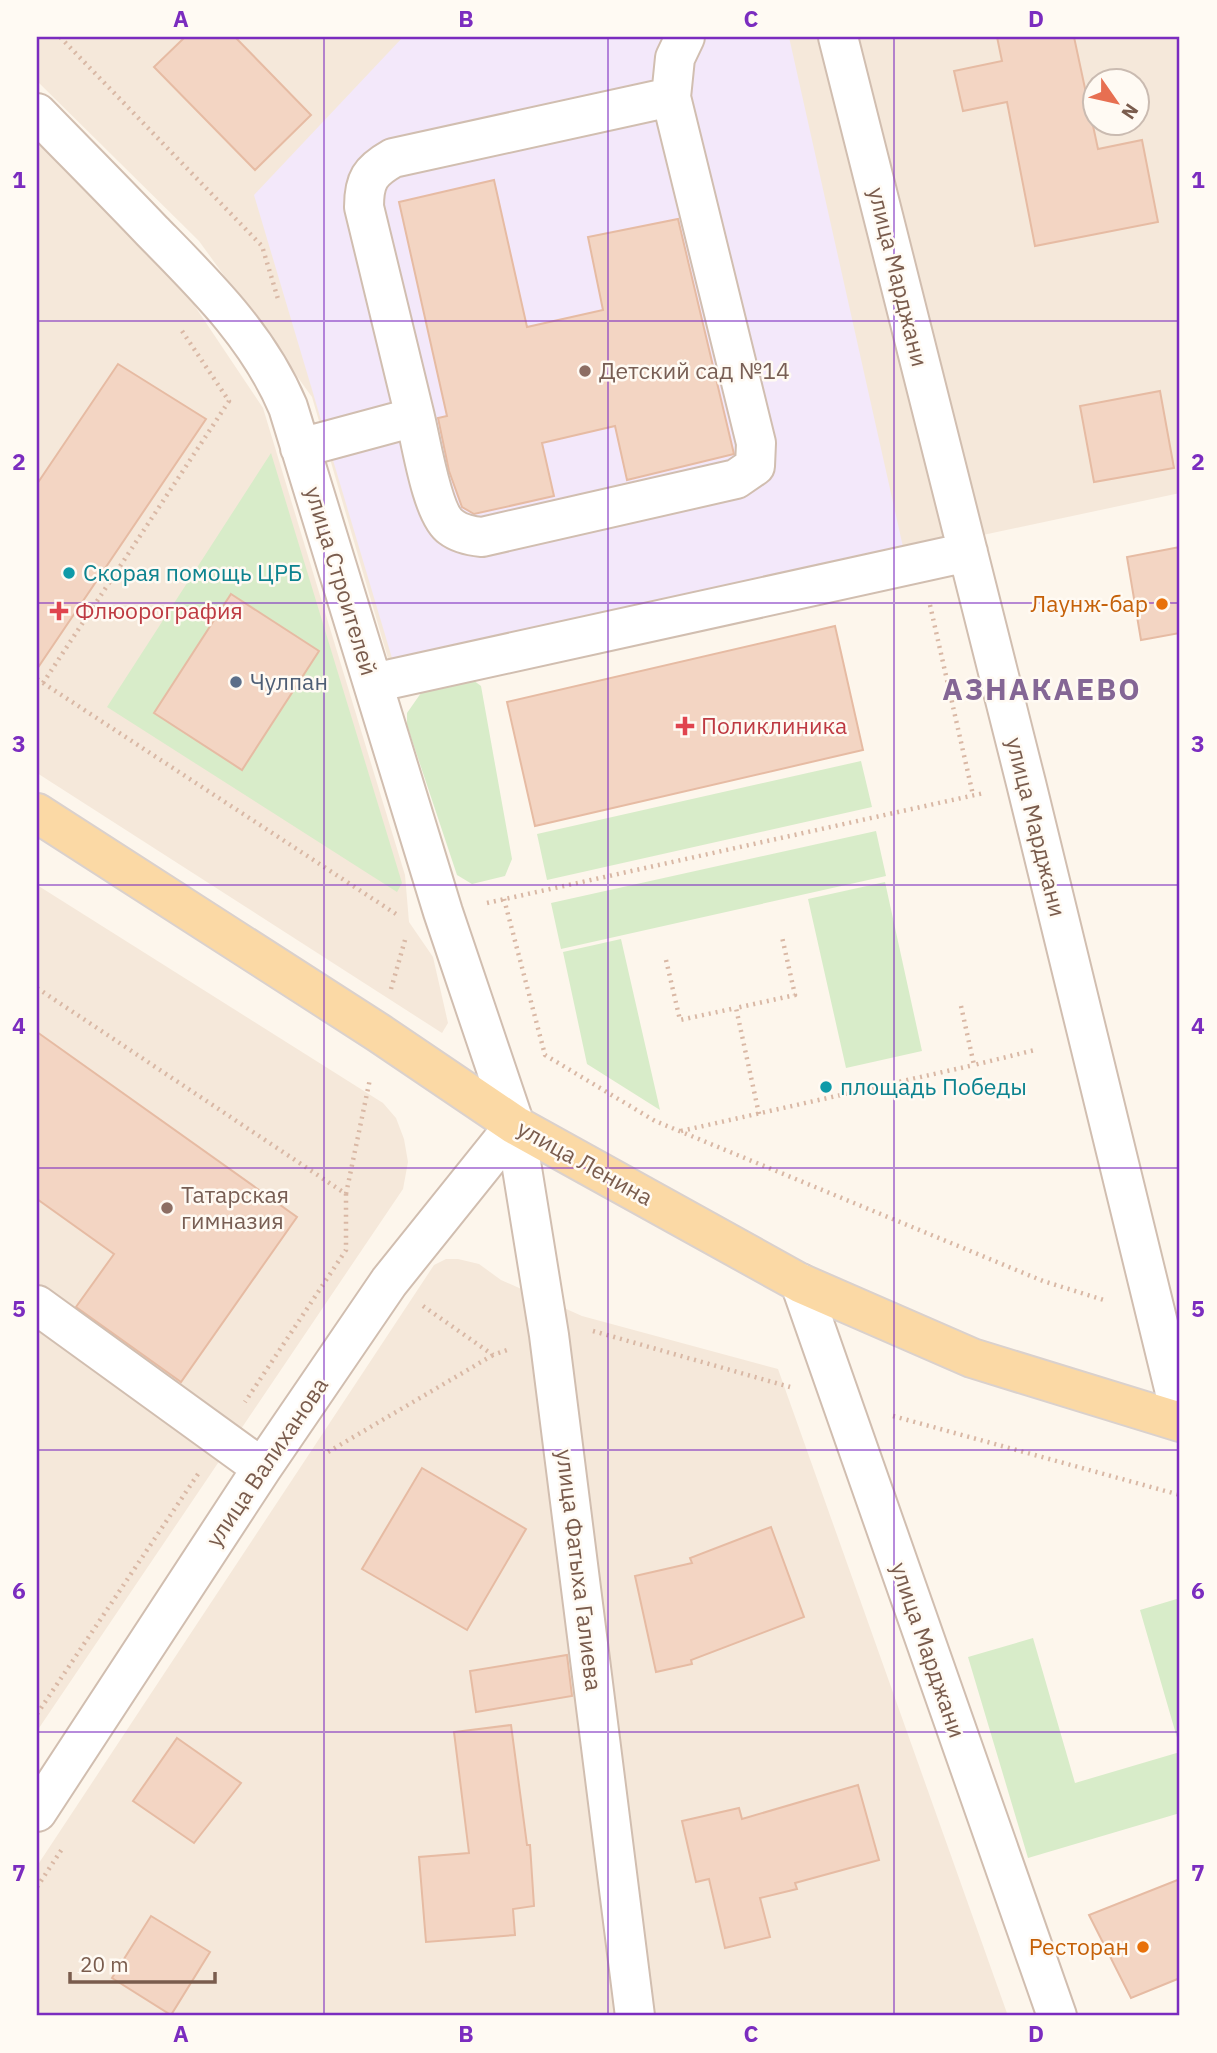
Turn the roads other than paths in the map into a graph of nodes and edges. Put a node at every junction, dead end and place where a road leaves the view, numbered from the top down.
1 (685, 37) edge
2 (838, 37) edge
3 (671, 97) junction
4 (37, 113) edge
5 (415, 417) junction
6 (300, 448) junction
7 (968, 552) junction
8 (373, 683) junction
9 (37, 813) edge
10 (515, 1125) junction
11 (800, 1283) junction
12 (37, 1304) edge
13 (1180, 1413) edge
14 (1180, 1422) edge
15 (262, 1468) junction
16 (37, 1812) edge
17 (635, 2016) edge
18 (1057, 2016) edge

1 - 3 street
2 - 7 street, улица Марджани
3 - 5 street
3 - 5 street
4 - 6 street, улица Строителей
5 - 6 street
6 - 8 street, улица Строителей
7 - 8 street
7 - 13 street, улица Марджани
8 - 10 street, улица Строителей
9 - 10 main road, улица Ленина
10 - 11 main road, улица Ленина
10 - 15 street, улица Валиханова
10 - 17 street, улица Фатыха Галиева
11 - 14 main road, улица Ленина
11 - 18 street, улица Марджани
12 - 15 street
15 - 16 street, улица Валиханова

